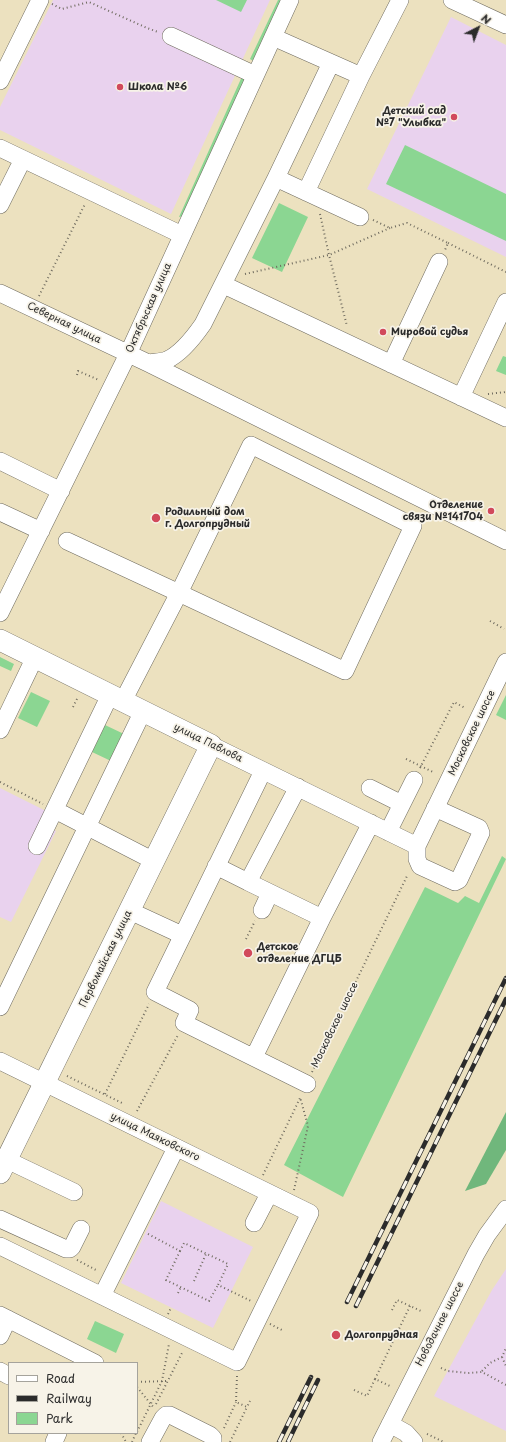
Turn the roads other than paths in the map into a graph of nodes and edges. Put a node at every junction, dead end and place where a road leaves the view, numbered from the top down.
1 (290, 0) edge
2 (400, 0) edge
3 (452, 0) edge
4 (43, 1) edge
5 (506, 25) edge
6 (171, 36) road end
7 (273, 37) junction
8 (331, 63) junction
9 (256, 75) junction
10 (362, 76) junction
11 (1, 78) edge
12 (0, 148) edge
13 (23, 159) junction
14 (276, 178) junction
15 (311, 194) junction
16 (0, 205) edge
17 (360, 217) road end
18 (182, 235) junction
19 (439, 262) road end
20 (227, 279) junction
21 (0, 293) edge
22 (506, 302) edge
23 (128, 354) junction
24 (148, 364) junction
25 (391, 364) junction
26 (461, 397) junction
27 (506, 418) edge
28 (0, 461) edge
29 (61, 491) junction
30 (0, 512) edge
31 (41, 531) junction
32 (67, 541) dead end
33 (506, 541) edge
34 (179, 593) junction
35 (0, 613) edge
36 (0, 640) edge
37 (35, 657) junction
38 (506, 662) edge
39 (116, 698) junction
40 (143, 711) junction
41 (0, 730) edge
42 (211, 745) junction
43 (263, 770) junction
44 (417, 773) road end
45 (298, 788) junction
46 (370, 788) dead end
47 (402, 804) junction
48 (435, 808) junction
49 (55, 810) junction
50 (371, 823) junction
51 (88, 827) junction
52 (388, 832) junction
53 (38, 846) dead end
54 (417, 846) junction
55 (154, 861) junction
56 (216, 866) junction
57 (248, 882) junction
58 (270, 893) junction
59 (262, 910) road end
60 (130, 911) junction
61 (322, 918) junction
62 (182, 935) junction
63 (2, 996) edge
64 (254, 1057) junction
65 (0, 1061) edge
66 (45, 1083) junction
67 (304, 1090) road end
68 (176, 1148) junction
69 (3, 1167) edge
70 (262, 1191) junction
71 (74, 1192) dead end
72 (506, 1209) edge
73 (0, 1219) edge
74 (254, 1223) dead end
75 (81, 1230) dead end
76 (0, 1246) edge
77 (102, 1296) junction
78 (4, 1317) edge
79 (0, 1336) edge
80 (93, 1362) edge
81 (390, 1424) junction
82 (150, 1442) edge
83 (213, 1442) edge
84 (381, 1442) edge
85 (414, 1442) edge

1 - 7 street, Октябрьская улица
2 - 10 street
3 - 5 street
4 - 11 street
6 - 9 street
7 - 8 street
7 - 9 street, Октябрьская улица
8 - 10 street
8 - 14 street
9 - 18 street, Октябрьская улица
10 - 15 street
12 - 13 street
13 - 16 street
13 - 18 street
14 - 15 street
14 - 20 street
15 - 17 street
18 - 23 street, Октябрьская улица
19 - 25 street
20 - 24 street
20 - 25 street
21 - 23 street, Северная улица
22 - 26 street
23 - 24 street, Северная улица
23 - 29 street, Октябрьская улица
24 - 33 street, Северная улица
25 - 26 street
26 - 27 street
28 - 29 street
29 - 31 street, Октябрьская улица
30 - 31 street
31 - 35 street, Октябрьская улица
32 - 34 street
34 - 34 street
34 - 39 street
36 - 37 main road, улица Павлова
37 - 39 main road, улица Павлова
37 - 41 street
38 - 48 street, Московское шоссе
39 - 40 main road, улица Павлова
39 - 49 street
40 - 42 main road, улица Павлова
40 - 51 street
42 - 43 street, улица Павлова
42 - 55 main road, Первомайская улица
43 - 45 street, улица Павлова
43 - 56 street
44 - 47 street
45 - 50 street, улица Павлова
45 - 57 street
46 - 47 street
47 - 52 street
48 - 54 street, Московское шоссе
48 - 54 street
49 - 51 street
49 - 53 street
50 - 52 street, улица Павлова
50 - 61 street
51 - 55 street
51 - 63 street
52 - 54 street, улица Павлова
55 - 60 main road, Первомайская улица
56 - 57 street
56 - 62 street
57 - 58 street
58 - 59 street
58 - 61 street
60 - 62 street
60 - 66 main road, Первомайская улица
61 - 64 street
62 - 64 street
64 - 67 street
65 - 66 street, улица Маяковского
66 - 68 street, улица Маяковского
66 - 69 main road, Первомайская улица
68 - 70 street, улица Маяковского
68 - 77 street
69 - 71 street
70 - 74 street
70 - 77 street, улица Маяковского
72 - 81 street, Новодачное шоссе
73 - 75 street
76 - 77 street
78 - 79 street
78 - 80 street
81 - 84 street, Новодачное шоссе
81 - 85 street
82 - 83 street

